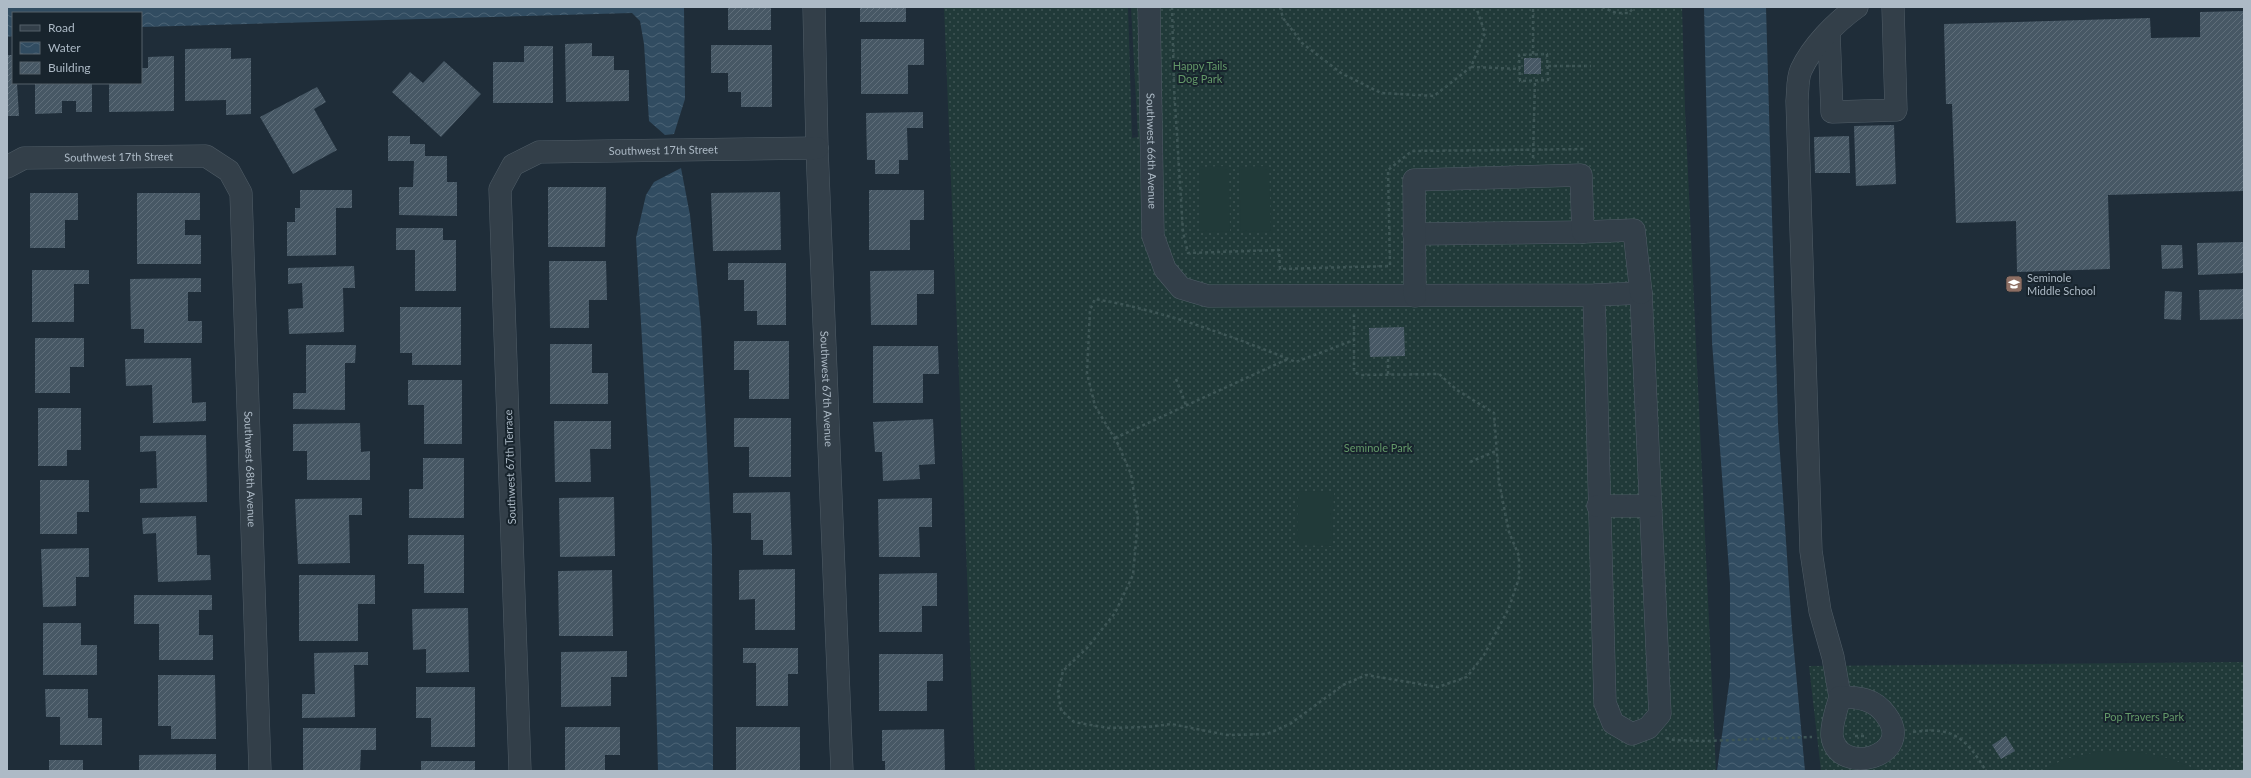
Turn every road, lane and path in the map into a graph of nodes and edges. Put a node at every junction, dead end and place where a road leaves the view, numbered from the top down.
1 (814, 7) edge
2 (1149, 7) edge
3 (1172, 7) edge
4 (1280, 7) edge
5 (1476, 7) edge
6 (1533, 7) edge
7 (1602, 7) edge
8 (1634, 7) edge
9 (1857, 7) edge
10 (1893, 7) edge
11 (1829, 32) junction
12 (1533, 54) junction
13 (1548, 66) junction
14 (1592, 66) dead end
15 (1471, 67) junction
16 (1520, 69) junction
17 (1535, 80) junction
18 (817, 148) junction
19 (513, 166) joint
20 (7, 167) edge
21 (229, 171) joint
22 (1533, 175) junction
23 (1583, 232) junction
24 (1414, 234) junction
25 (1280, 269) dead end
26 (1641, 293) junction
27 (1594, 295) junction
28 (1353, 296) junction
29 (1415, 296) junction
30 (1354, 340) junction
31 (1288, 359) junction
32 (1388, 359) dead end
33 (1388, 374) junction
34 (1176, 379) dead end
35 (1186, 405) junction
36 (1115, 438) junction
37 (1496, 451) junction
38 (1470, 462) dead end
39 (1598, 506) junction
40 (1650, 506) junction
41 (1840, 697) dead end
42 (1648, 728) junction
43 (1811, 737) dead end
44 (260, 771) edge
45 (520, 771) edge
46 (842, 771) edge

1 - 18 street, Southwest 67th Avenue
2 - 28 street, Southwest 66th Avenue
3 - 25 path
4 - 15 path
5 - 15 path
6 - 12 path
7 - 8 path
9 - 11 street
10 - 11 street
11 - 41 street
12 - 13 path
12 - 16 path
13 - 14 path
13 - 17 path
15 - 16 path
16 - 17 path
17 - 22 path
18 - 19 street, Southwest 17th Street
18 - 46 street, Southwest 67th Avenue
19 - 45 street, Southwest 67th Terrace
20 - 21 street, Southwest 17th Street
21 - 44 street, Southwest 68th Avenue
22 - 23 street
22 - 24 street
23 - 24 street
23 - 26 street
24 - 29 street
26 - 27 street
26 - 40 street
27 - 29 street
27 - 39 street
28 - 29 street
28 - 30 path
30 - 31 path
30 - 33 path
31 - 35 path
31 - 36 path
32 - 33 path
33 - 37 path
34 - 35 path
35 - 36 path
36 - 37 path
37 - 38 path
39 - 40 street
39 - 42 street
40 - 42 street
42 - 43 path

